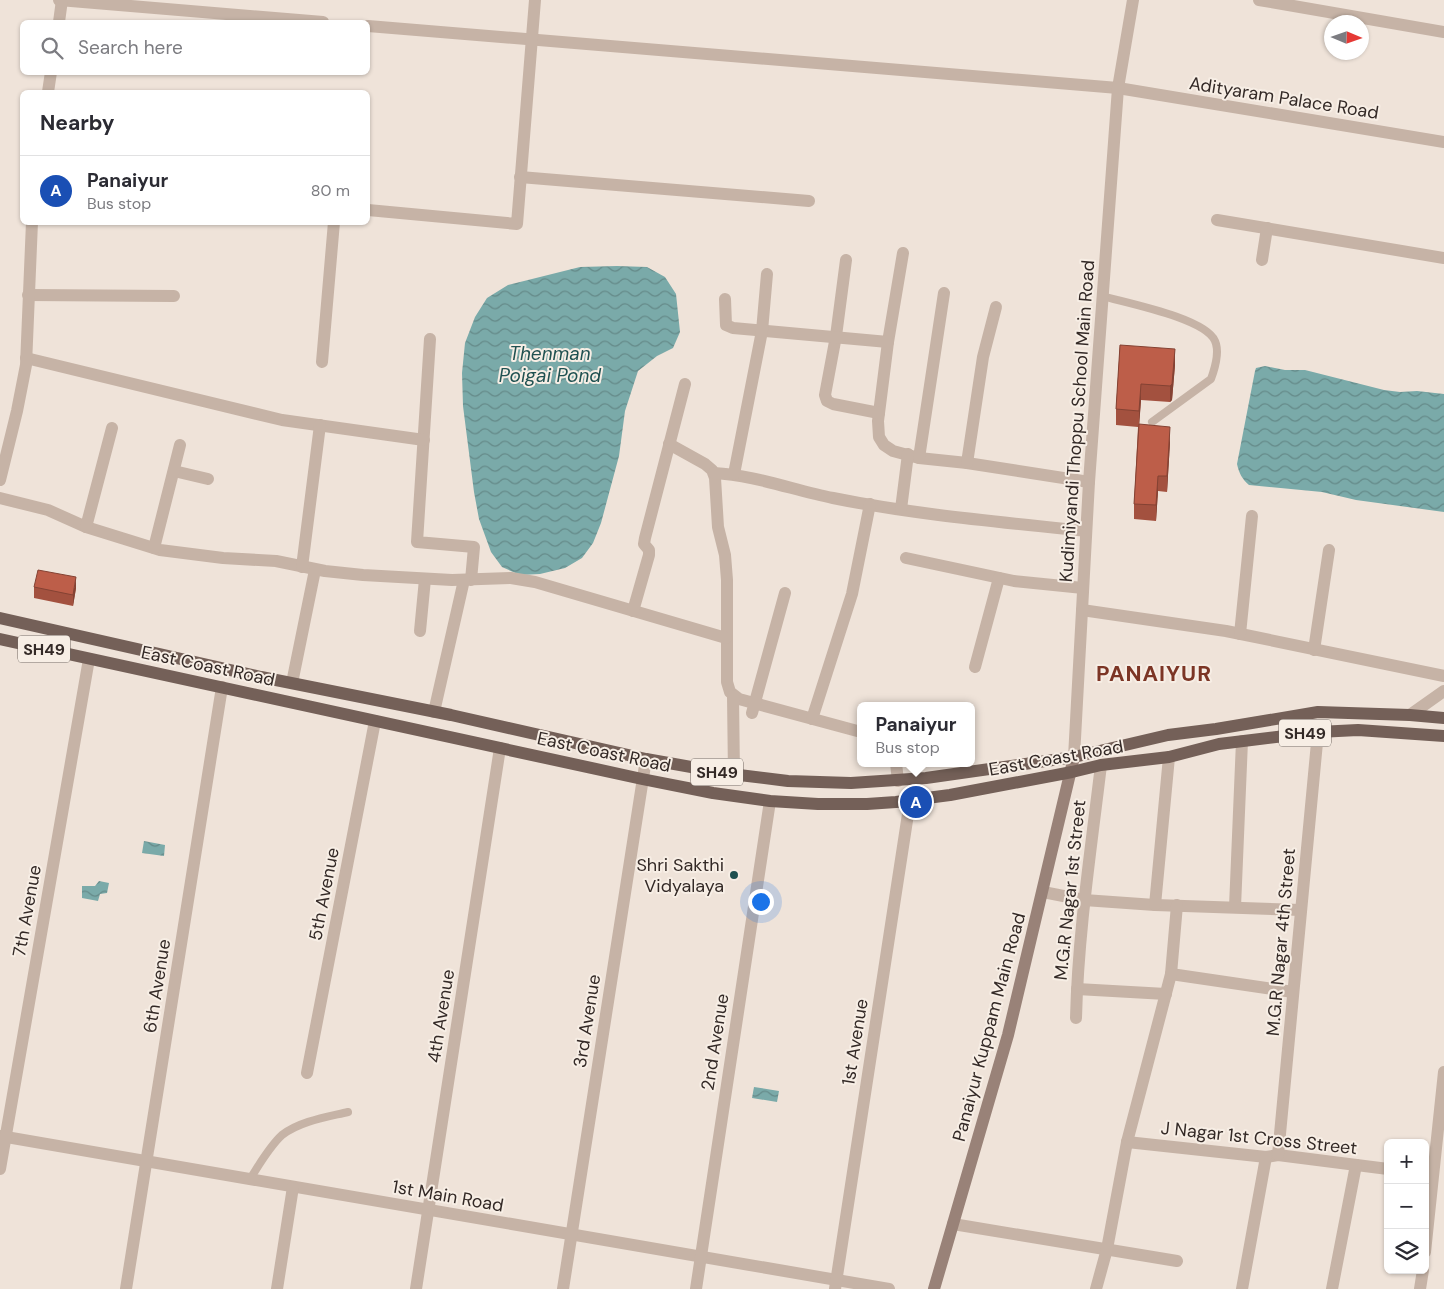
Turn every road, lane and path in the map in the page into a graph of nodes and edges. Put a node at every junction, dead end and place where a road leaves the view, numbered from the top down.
1 (61, 0) edge
2 (535, 0) edge
3 (1133, 0) edge
4 (1259, 0) edge
5 (59, 20) edge
6 (299, 20) edge
7 (370, 26) edge
8 (1444, 32) edge
9 (532, 40) junction
10 (51, 75) edge
11 (1118, 88) junction
12 (48, 90) edge
13 (1444, 142) edge
14 (520, 177) junction
15 (809, 201) dead end
16 (370, 210) edge
17 (1217, 220) dead end
18 (32, 225) edge
19 (334, 225) edge
20 (1267, 228) junction
21 (903, 253) dead end
22 (1444, 258) edge
23 (846, 260) dead end
24 (1262, 260) dead end
25 (767, 274) dead end
26 (944, 293) dead end
27 (28, 295) junction
28 (174, 296) dead end
29 (1102, 296) junction
30 (725, 299) dead end
31 (996, 307) dead end
32 (762, 331) junction
33 (836, 336) junction
34 (430, 339) dead end
35 (888, 342) junction
36 (26, 358) junction
37 (322, 362) dead end
38 (685, 384) dead end
39 (879, 412) junction
40 (1152, 422) dead end
41 (320, 425) junction
42 (112, 428) dead end
43 (424, 440) junction
44 (669, 444) junction
45 (180, 445) dead end
46 (913, 456) junction
47 (967, 463) junction
48 (174, 471) junction
49 (714, 473) junction
50 (734, 474) junction
51 (208, 479) dead end
52 (0, 480) edge
53 (1089, 482) junction
54 (0, 498) edge
55 (870, 504) junction
56 (901, 509) junction
57 (1252, 516) dead end
58 (86, 527) junction
59 (1086, 531) junction
60 (154, 548) junction
61 (1329, 550) dead end
62 (906, 558) dead end
63 (302, 567) junction
64 (315, 570) junction
65 (999, 578) junction
66 (425, 579) junction
67 (467, 580) junction
68 (1084, 588) junction
69 (785, 593) dead end
70 (1082, 610) junction
71 (633, 611) junction
72 (0, 618) edge
73 (420, 631) dead end
74 (1240, 634) junction
75 (726, 638) junction
76 (0, 639) edge
77 (1314, 650) junction
78 (89, 659) junction
79 (975, 667) dead end
80 (1444, 676) edge
81 (261, 677) junction
82 (292, 683) junction
83 (222, 687) junction
84 (1444, 691) edge
85 (257, 694) junction
86 (734, 696) junction
87 (753, 708) junction
88 (434, 712) junction
89 (1410, 715) junction
90 (812, 718) junction
91 (1444, 718) edge
92 (375, 721) junction
93 (857, 731) edge
94 (1318, 732) junction
95 (1444, 736) edge
96 (1242, 741) junction
97 (500, 748) junction
98 (1074, 757) junction
99 (1169, 757) junction
100 (646, 759) junction
101 (1102, 765) junction
102 (896, 767) edge
103 (1072, 772) junction
104 (734, 775) junction
105 (642, 779) junction
106 (898, 781) junction
107 (910, 800) junction
108 (770, 801) junction
109 (1043, 892) junction
110 (1084, 900) junction
111 (1155, 905) junction
112 (1177, 905) junction
113 (1235, 907) junction
114 (1301, 910) junction
115 (1171, 974) junction
116 (1077, 989) junction
117 (1294, 992) junction
118 (1166, 994) junction
119 (1076, 1018) dead end
120 (1444, 1072) edge
121 (307, 1073) dead end
122 (348, 1112) dead end
123 (2, 1137) edge
124 (1127, 1142) junction
125 (1272, 1156) junction
126 (147, 1162) junction
127 (1356, 1165) junction
128 (1384, 1168) edge
129 (0, 1169) edge
130 (1430, 1174) edge
131 (250, 1179) junction
132 (294, 1187) junction
133 (428, 1210) junction
134 (953, 1224) junction
135 (1426, 1229) edge
136 (571, 1234) junction
137 (1107, 1249) junction
138 (700, 1257) junction
139 (1177, 1261) dead end
140 (1422, 1274) edge
141 (835, 1284) edge
142 (126, 1289) edge
143 (277, 1289) edge
144 (416, 1289) edge
145 (563, 1289) edge
146 (696, 1289) edge
147 (889, 1289) edge
148 (934, 1289) edge
149 (1096, 1289) edge
150 (1242, 1289) edge
151 (1332, 1289) edge
152 (1420, 1289) edge

1 - 5 street
1 - 6 street
2 - 9 street
3 - 11 street, Kudimiyandi Thoppu School Main Road
4 - 8 street
7 - 9 street, Adityaram Palace Road
9 - 11 street, Adityaram Palace Road
9 - 14 street
10 - 12 street
11 - 13 street, Adityaram Palace Road
11 - 29 street, Kudimiyandi Thoppu School Main Road
14 - 15 street
14 - 16 street
17 - 20 street
18 - 27 street
19 - 37 street
20 - 22 street
20 - 24 street
21 - 35 street
23 - 33 street
25 - 32 street
26 - 46 street
27 - 28 street
27 - 36 street
29 - 40 lane
29 - 53 street, Kudimiyandi Thoppu School Main Road
30 - 32 street
31 - 47 street
32 - 33 street
32 - 50 street
33 - 35 street
33 - 39 street
34 - 43 street
35 - 39 street
36 - 41 street
36 - 52 street
38 - 44 street
39 - 46 street
41 - 43 street
41 - 63 street
42 - 58 street
43 - 67 street
44 - 49 street
44 - 71 street
45 - 48 street
46 - 47 street
46 - 56 street
47 - 53 street
48 - 51 street
48 - 60 street
49 - 50 street
49 - 75 street
50 - 55 street
53 - 59 street, Kudimiyandi Thoppu School Main Road
54 - 58 street
55 - 56 street
55 - 90 street
56 - 59 street
57 - 74 street
58 - 60 street
59 - 68 street, Kudimiyandi Thoppu School Main Road
60 - 63 street
61 - 77 street
62 - 65 street
63 - 64 street
64 - 66 street
64 - 82 street
65 - 68 street
65 - 79 street
66 - 67 street
66 - 73 street
67 - 71 street
67 - 88 street
68 - 70 street, Kudimiyandi Thoppu School Main Road
69 - 87 street
70 - 74 street
70 - 98 street, Kudimiyandi Thoppu School Main Road
71 - 75 street
72 - 81 main road, East Coast Road / SH49
74 - 77 street
75 - 86 street
76 - 78 main road, East Coast Road / SH49
77 - 80 street
78 - 83 main road, East Coast Road / SH49
78 - 123 street, 7th Avenue
81 - 82 main road, East Coast Road / SH49
81 - 85 main road
82 - 88 main road, East Coast Road / SH49
83 - 85 main road, East Coast Road / SH49
83 - 126 street, 6th Avenue
84 - 89 street
85 - 92 main road, East Coast Road / SH49
86 - 87 street
86 - 104 street
87 - 90 street
88 - 100 main road, East Coast Road / SH49
89 - 91 main road, East Coast Road / SH49
89 - 98 main road, East Coast Road / SH49
90 - 93 street
92 - 97 main road, East Coast Road / SH49
92 - 121 street, 5th Avenue
94 - 95 main road, East Coast Road / SH49
94 - 96 main road, East Coast Road / SH49
94 - 114 street, M.G.R Nagar 4th Street
96 - 99 main road, East Coast Road / SH49
96 - 113 street
97 - 105 main road, East Coast Road / SH49
97 - 133 street, 4th Avenue
98 - 103 street, Panaiyur Kuppam Main Road
98 - 106 main road, East Coast Road / SH49
99 - 101 main road, East Coast Road / SH49
99 - 111 street
100 - 104 main road, East Coast Road / SH49
100 - 105 street, 3rd Avenue
101 - 103 main road, East Coast Road / SH49
101 - 110 street, M.G.R Nagar 1st Street
102 - 106 street
103 - 107 main road, East Coast Road / SH49
103 - 109 street, Panaiyur Kuppam Main Road
104 - 106 main road, East Coast Road / SH49
105 - 108 main road, East Coast Road / SH49
105 - 136 street, 3rd Avenue
107 - 108 main road, East Coast Road / SH49
107 - 141 street, 1st Avenue
108 - 138 street, 2nd Avenue
109 - 110 street
109 - 134 street, Panaiyur Kuppam Main Road
110 - 111 street
110 - 116 street, M.G.R Nagar 1st Street
111 - 112 street
112 - 113 street
112 - 115 street
113 - 114 street
114 - 117 street, M.G.R Nagar 4th Street
115 - 117 street
115 - 118 street
116 - 118 street
116 - 119 street, M.G.R Nagar 1st Street
117 - 125 street, M.G.R Nagar 4th Street
118 - 124 street
120 - 130 street
122 - 131 lane
123 - 126 street, 1st Main Road
123 - 129 street, 7th Avenue
124 - 125 street, J Nagar 1st Cross Street
124 - 137 street
125 - 127 street, J Nagar 1st Cross Street
125 - 150 street, M.G.R Nagar 4th Street
126 - 131 street, 1st Main Road
126 - 142 street, 6th Avenue
127 - 128 street, J Nagar 1st Cross Street
127 - 151 street
130 - 135 street
131 - 132 street, 1st Main Road
132 - 133 street, 1st Main Road
132 - 143 street
133 - 136 street, 1st Main Road
133 - 144 street, 4th Avenue
134 - 137 street
134 - 148 street, Panaiyur Kuppam Main Road
136 - 138 street, 1st Main Road
136 - 145 street, 3rd Avenue
137 - 139 street
137 - 149 street
138 - 141 street, 1st Main Road
138 - 146 street, 2nd Avenue
140 - 152 street
141 - 147 street, 1st Main Road

